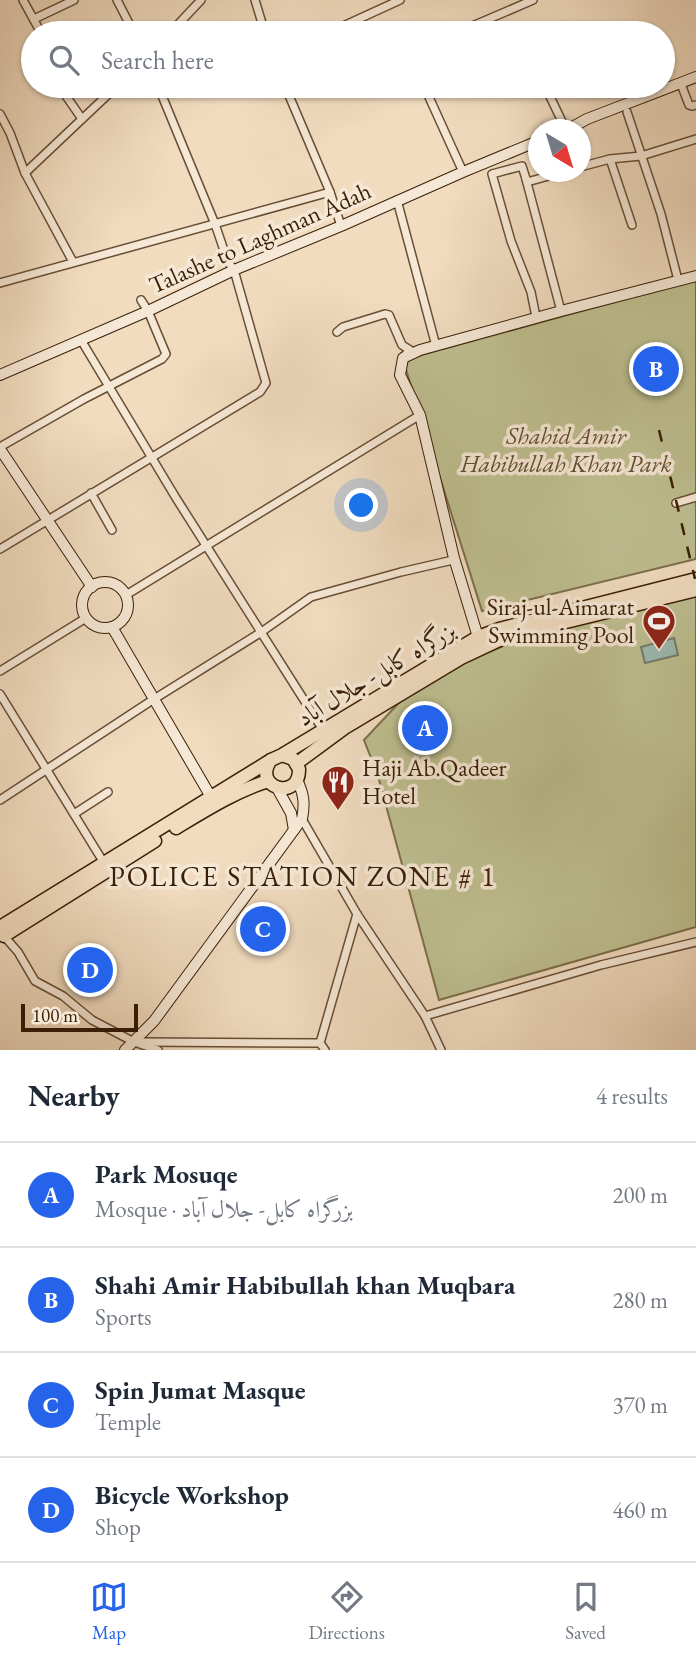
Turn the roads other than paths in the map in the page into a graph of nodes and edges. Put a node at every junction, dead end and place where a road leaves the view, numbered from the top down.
1 (23, 0) edge
2 (74, 0) edge
3 (117, 0) edge
4 (201, 0) edge
5 (255, 0) edge
6 (400, 0) edge
7 (533, 0) edge
8 (34, 19) joint
9 (128, 21) edge
10 (181, 21) edge
11 (261, 21) edge
12 (354, 21) edge
13 (484, 21) edge
14 (696, 77) edge
15 (681, 83) junction
16 (675, 85) edge
17 (67, 98) edge
18 (104, 98) edge
19 (163, 98) edge
20 (290, 98) edge
21 (429, 98) edge
22 (551, 98) edge
23 (642, 98) edge
24 (696, 105) edge
25 (627, 111) dead end
26 (0, 114) edge
27 (82, 119) junction
28 (561, 119) edge
29 (587, 119) edge
30 (9, 133) junction
31 (0, 136) edge
32 (696, 139) edge
33 (528, 145) edge
34 (524, 147) junction
35 (641, 156) junction
36 (610, 159) junction
37 (591, 164) edge
38 (463, 172) junction
39 (25, 173) junction
40 (527, 182) junction
41 (330, 192) junction
42 (397, 200) junction
43 (215, 224) junction
44 (632, 225) dead end
45 (341, 226) junction
46 (73, 262) junction
47 (234, 270) junction
48 (696, 276) edge
49 (678, 280) junction
50 (0, 283) edge
51 (141, 300) dead end
52 (148, 311) junction
53 (561, 311) junction
54 (536, 317) junction
55 (337, 332) dead end
56 (80, 340) junction
57 (436, 346) junction
58 (403, 358) junction
59 (0, 375) edge
60 (110, 387) junction
61 (420, 415) junction
62 (0, 448) edge
63 (151, 457) junction
64 (91, 493) junction
65 (696, 498) edge
66 (676, 503) dead end
67 (47, 519) junction
68 (111, 530) dead end
69 (206, 545) junction
70 (0, 549) edge
71 (454, 558) junction
72 (696, 579) edge
73 (92, 587) junction
74 (696, 590) edge
75 (126, 595) junction
76 (86, 618) junction
77 (112, 627) junction
78 (260, 633) junction
79 (478, 637) junction
80 (0, 671) edge
81 (0, 694) edge
82 (154, 699) junction
83 (323, 730) junction
84 (276, 758) junction
85 (296, 763) junction
86 (46, 769) junction
87 (297, 780) junction
88 (273, 784) junction
89 (108, 792) dead end
90 (211, 797) junction
91 (0, 800) edge
92 (74, 814) junction
93 (302, 819) junction
94 (294, 830) junction
95 (103, 863) junction
96 (356, 914) junction
97 (4, 927) edge
98 (696, 942) edge
99 (425, 1016) junction
100 (134, 1042) junction
101 (322, 1046) edge
102 (125, 1050) edge
103 (158, 1050) edge
104 (441, 1050) edge

1 - 8 street
2 - 8 street
3 - 9 street
4 - 10 street
5 - 11 street
6 - 12 street
7 - 13 street
14 - 15 main road
15 - 16 main road
15 - 24 street
17 - 27 street
18 - 27 street
19 - 43 street
20 - 41 street
21 - 38 street
22 - 28 street
23 - 29 main road
25 - 35 street
26 - 30 street
27 - 39 street
30 - 31 street
30 - 39 street
32 - 35 street
33 - 34 main road, Talashe to Laghman Adah
34 - 38 main road, Talashe to Laghman Adah
34 - 40 street
35 - 36 street
35 - 49 street
36 - 37 street
36 - 44 street
38 - 42 main road, Talashe to Laghman Adah
39 - 46 street
40 - 53 street
40 - 54 street
41 - 43 street
41 - 45 street
42 - 45 main road, Talashe to Laghman Adah
42 - 57 street
43 - 46 street
43 - 47 street
45 - 47 main road, Talashe to Laghman Adah
46 - 50 street
47 - 52 main road, Talashe to Laghman Adah
47 - 63 street
48 - 49 main road
49 - 53 main road
51 - 52 street
52 - 56 main road, Talashe to Laghman Adah
52 - 60 street
53 - 54 main road
54 - 57 main road
55 - 58 street
56 - 59 main road, Talashe to Laghman Adah
56 - 60 street
57 - 58 main road
58 - 61 main road
60 - 62 street
60 - 63 street
61 - 69 street
61 - 71 main road
62 - 67 main road
63 - 64 street
63 - 69 street
64 - 67 street
64 - 68 street
65 - 66 street
67 - 70 street
67 - 73 main road
69 - 75 street
69 - 78 street
71 - 78 street
71 - 79 main road
72 - 79 highway, بزرگراه کابل- جلال آباد
73 - 75 main road
73 - 76 main road
74 - 85 highway, بزرگراه کابل- جلال آباد
75 - 77 main road
76 - 77 main road
76 - 80 street
77 - 82 main road
78 - 82 street
78 - 83 street
79 - 83 highway, بزرگراه کابل- جلال آباد
81 - 86 street
82 - 86 street
82 - 90 main road
83 - 84 highway, بزرگراه کابل- جلال آباد
84 - 85 highway
84 - 88 highway
84 - 90 highway, بزرگراه کابل- جلال آباد
85 - 87 highway
86 - 91 street
86 - 92 street
87 - 88 highway
87 - 93 main road
88 - 94 main road
88 - 97 highway
89 - 92 street
90 - 95 highway, بزرگراه کابل- جلال آباد
92 - 95 street
93 - 94 main road
93 - 96 street
94 - 100 main road
95 - 97 highway, بزرگراه کابل- جلال آباد
96 - 99 street
96 - 101 street
97 - 100 street
98 - 99 street
99 - 104 street
100 - 101 street
100 - 102 main road
100 - 103 street

